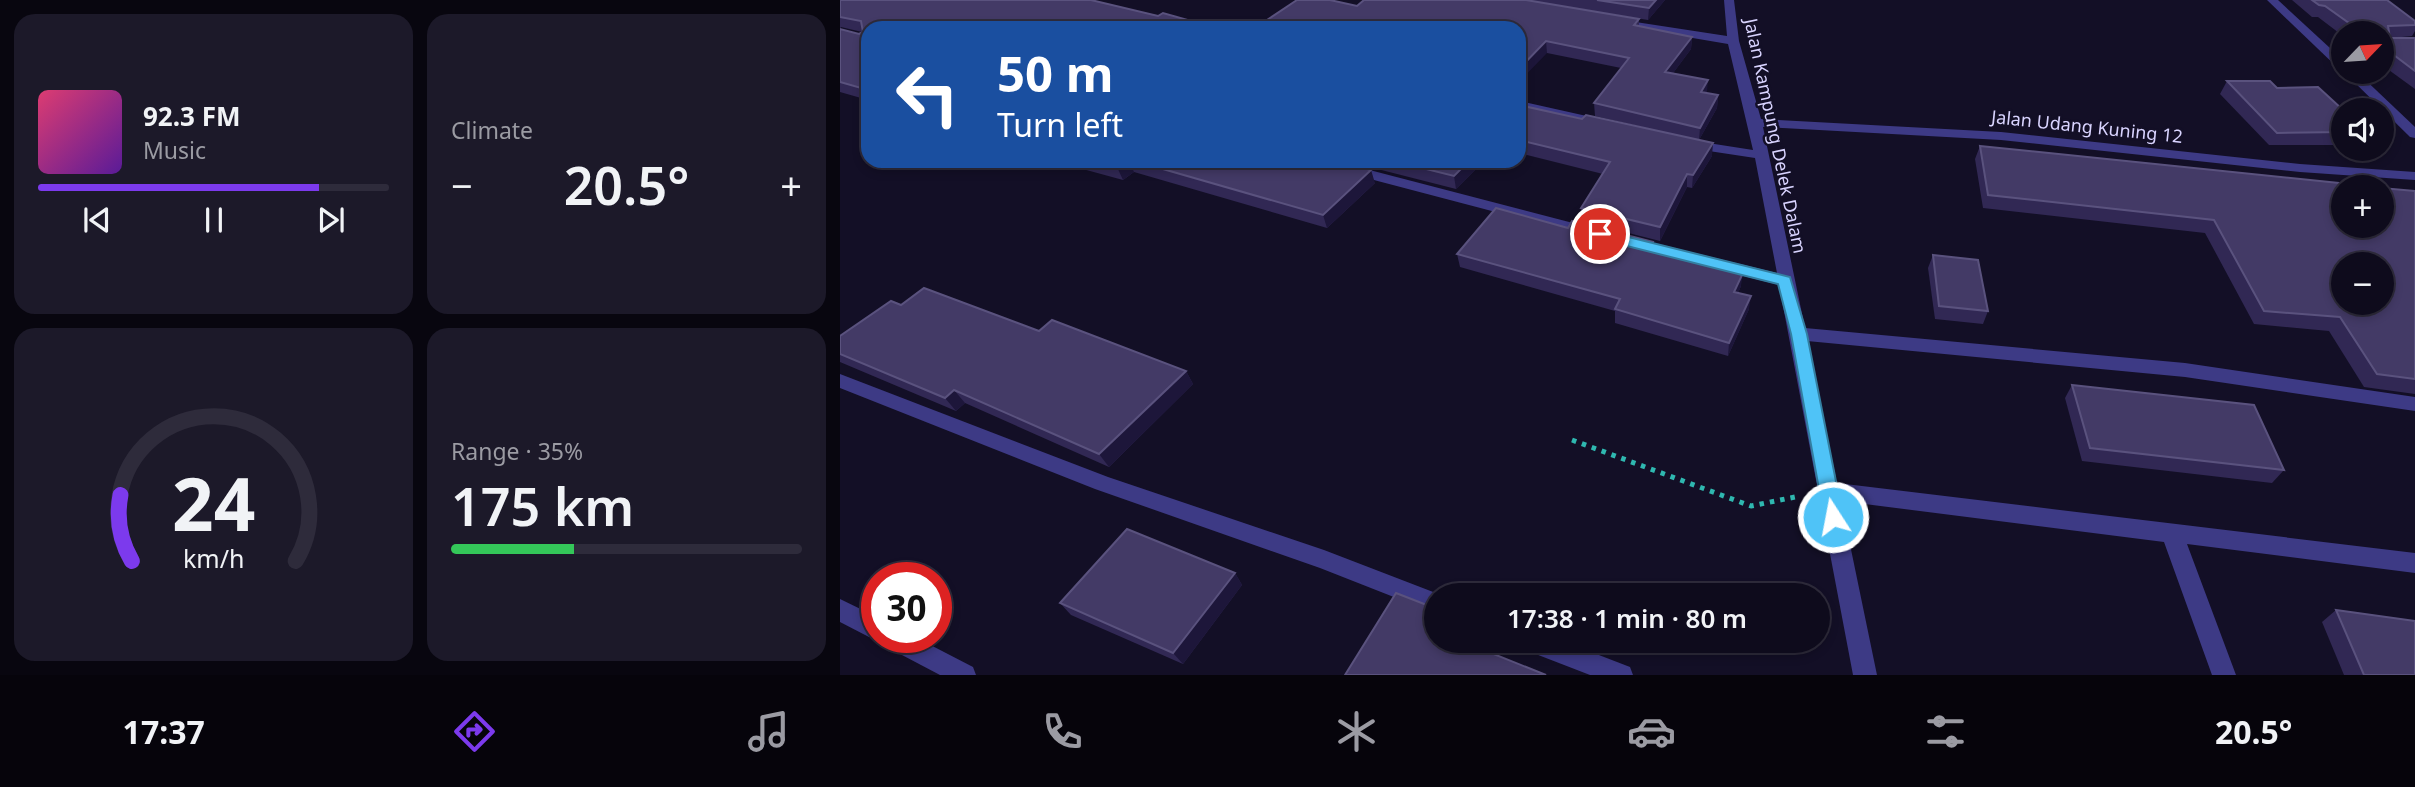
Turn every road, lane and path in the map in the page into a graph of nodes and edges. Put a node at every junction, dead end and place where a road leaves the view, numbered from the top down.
1 (1729, 0) edge
2 (2272, 0) edge
3 (1601, 19) edge
4 (1733, 41) junction
5 (2321, 44) junction
6 (2331, 44) edge
7 (2331, 54) edge
8 (2363, 84) edge
9 (1526, 107) edge
10 (1755, 122) junction
11 (1613, 126) edge
12 (2415, 134) edge
13 (1677, 141) edge
14 (1762, 155) junction
15 (1345, 168) edge
16 (2415, 176) edge
17 (1612, 238) edge
18 (1652, 248) edge
19 (1785, 281) junction
20 (1799, 334) junction
21 (840, 381) edge
22 (2415, 404) edge
23 (1572, 440) dead end
24 (1828, 491) junction
25 (2172, 533) junction
26 (2415, 563) edge
27 (1424, 599) edge
28 (840, 610) edge
29 (861, 621) edge
30 (922, 653) edge
31 (1563, 653) edge
32 (964, 675) edge
33 (1621, 675) edge
34 (1865, 675) edge
35 (2224, 675) edge

1 - 4 street, Jalan Kampung Delek Dalam
2 - 5 street
3 - 4 street
4 - 10 street, Jalan Kampung Delek Dalam
5 - 6 street
5 - 7 street
8 - 12 street
9 - 11 street
10 - 14 street, Jalan Kampung Delek Dalam
10 - 16 street, Jalan Udang Kuning 12
13 - 14 street
14 - 19 street, Jalan Kampung Delek Dalam
15 - 17 street
18 - 19 street
19 - 20 street, Jalan Kampung Delek Dalam
20 - 22 street
20 - 24 street, Jalan Kampung Delek Dalam
21 - 27 street
23 - 24 path
24 - 25 street
24 - 34 street, Jalan Kampung Delek Dalam
25 - 26 street
25 - 35 street
28 - 29 street
30 - 32 street
31 - 33 street

